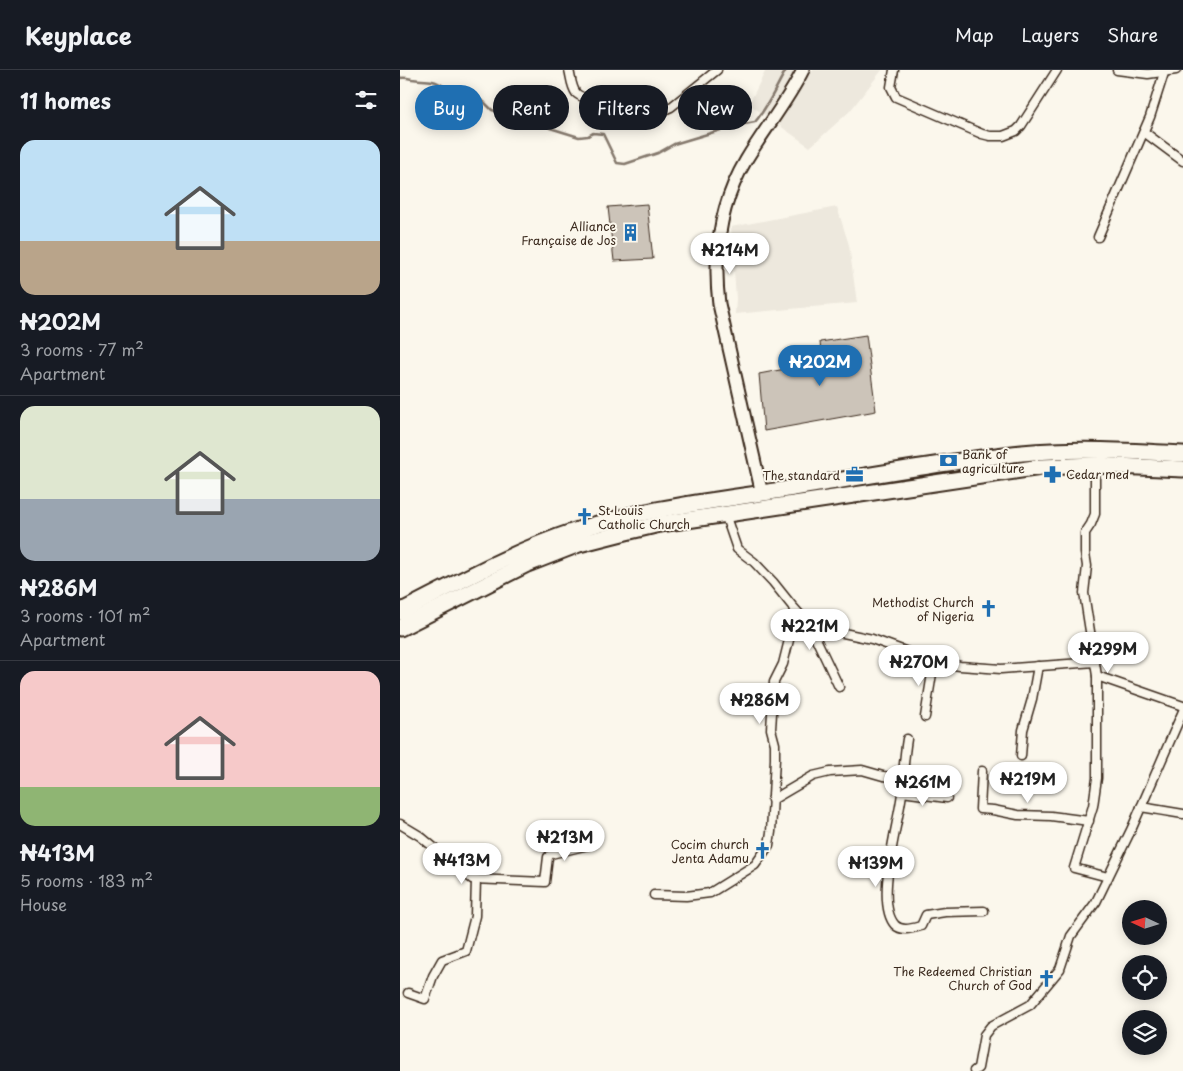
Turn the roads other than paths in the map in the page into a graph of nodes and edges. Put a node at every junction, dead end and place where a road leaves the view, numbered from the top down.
1 (569, 70) edge
2 (717, 70) edge
3 (803, 70) edge
4 (894, 70) edge
5 (1057, 70) edge
6 (1117, 70) edge
7 (1176, 70) edge
8 (1164, 73) junction
9 (1144, 132) junction
10 (1183, 161) edge
11 (1098, 237) dead end
12 (1040, 451) junction
13 (1183, 454) edge
14 (1095, 465) junction
15 (935, 466) junction
16 (1041, 467) junction
17 (1183, 469) edge
18 (938, 482) junction
19 (762, 494) junction
20 (725, 514) junction
21 (793, 607) junction
22 (400, 612) edge
23 (810, 626) junction
24 (400, 628) edge
25 (934, 661) junction
26 (1095, 662) junction
27 (1038, 666) junction
28 (1097, 676) junction
29 (839, 687) dead end
30 (1183, 706) edge
31 (1183, 711) edge
32 (925, 717) dead end
33 (908, 739) dead end
34 (1021, 756) dead end
35 (982, 771) dead end
36 (902, 778) junction
37 (902, 792) junction
38 (947, 798) dead end
39 (772, 800) junction
40 (1141, 807) junction
41 (1183, 814) edge
42 (1089, 821) junction
43 (400, 824) edge
44 (588, 845) dead end
45 (1108, 877) junction
46 (476, 879) junction
47 (654, 895) dead end
48 (984, 911) dead end
49 (408, 993) dead end
50 (976, 1069) edge
51 (986, 1071) edge

1 - 2 street
3 - 19 street
4 - 5 street
6 - 8 street
7 - 8 street
8 - 9 street
9 - 10 street
9 - 11 street
12 - 13 highway
12 - 15 highway
12 - 16 highway
14 - 16 highway
14 - 17 highway
14 - 26 street
15 - 18 highway
15 - 19 highway
16 - 18 highway
18 - 20 highway
19 - 22 highway
20 - 21 street
20 - 24 highway
21 - 23 street
21 - 39 street
23 - 25 street
23 - 29 street
25 - 27 street
25 - 32 street
26 - 27 street
26 - 28 street
27 - 34 street
28 - 30 street
28 - 42 street
31 - 40 street
33 - 36 street
35 - 42 street
36 - 37 street
36 - 39 street
37 - 38 street
37 - 48 street
39 - 47 street
40 - 41 street
40 - 45 street
42 - 45 street
43 - 46 street
44 - 46 street
45 - 50 street
46 - 49 street
50 - 51 street

